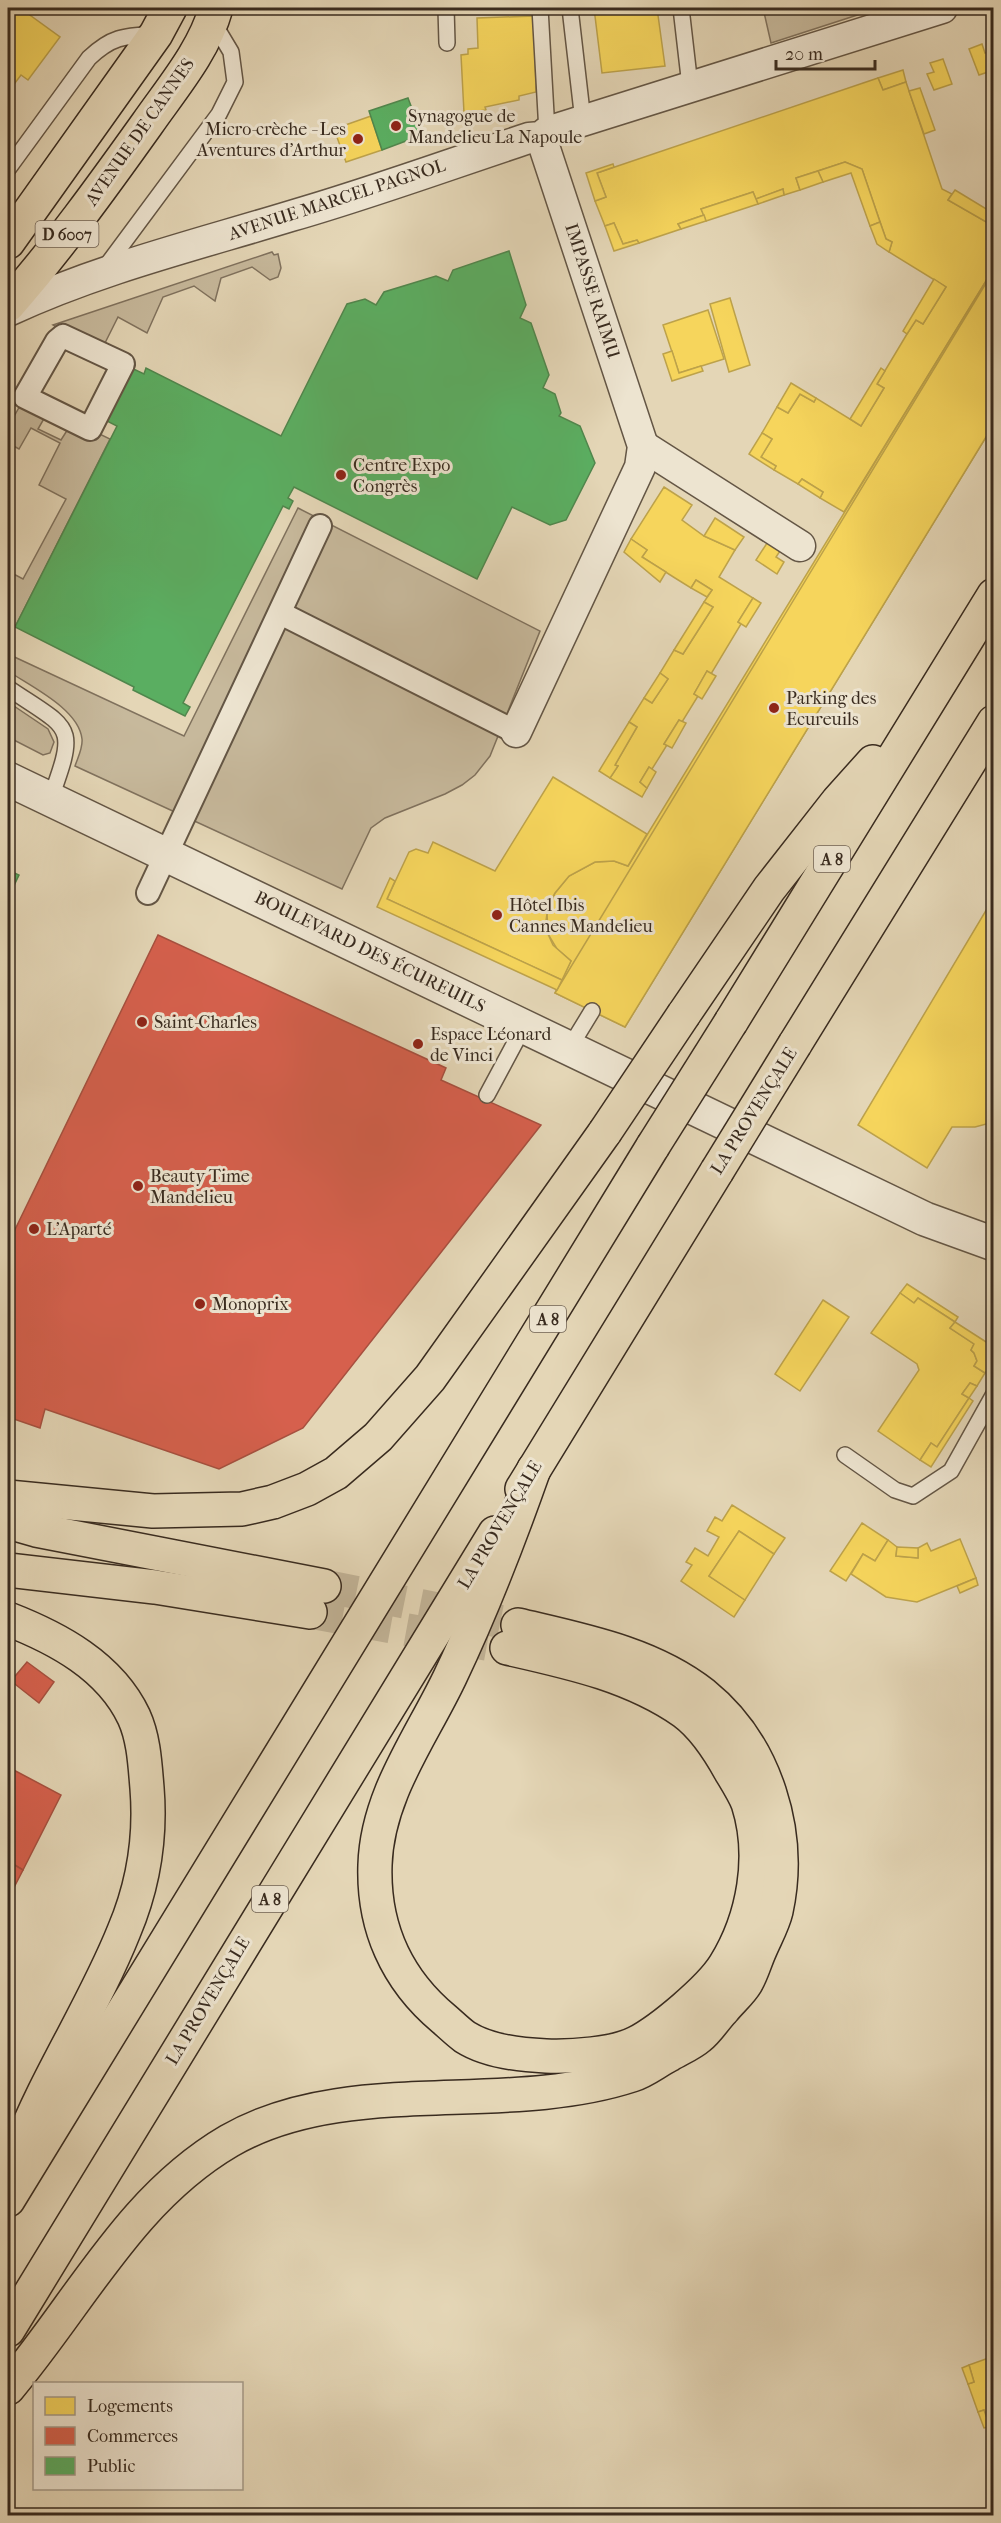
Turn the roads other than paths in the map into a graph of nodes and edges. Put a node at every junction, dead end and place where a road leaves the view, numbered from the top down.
1 (446, 8) edge
2 (540, 8) edge
3 (570, 8) edge
4 (681, 8) edge
5 (942, 8) edge
6 (214, 14) edge
7 (163, 21) edge
8 (447, 43) dead end
9 (690, 86) junction
10 (583, 121) junction
11 (544, 135) junction
12 (8, 169) edge
13 (8, 242) edge
14 (100, 274) junction
15 (8, 305) edge
16 (8, 311) edge
17 (25, 397) joint
18 (643, 446) junction
19 (320, 526) dead end
20 (800, 546) dead end
21 (993, 595) edge
22 (280, 613) junction
23 (8, 688) edge
24 (932, 696) junction
25 (993, 722) edge
26 (516, 732) joint
27 (8, 779) edge
28 (50, 800) junction
29 (166, 854) junction
30 (148, 893) dead end
31 (592, 1011) dead end
32 (524, 1026) junction
33 (570, 1047) junction
34 (487, 1095) dead end
35 (993, 1244) edge
36 (993, 1394) edge
37 (844, 1455) dead end
38 (534, 1469) junction
39 (8, 1497) edge
40 (8, 1522) edge
41 (8, 1570) edge
42 (8, 1619) edge
43 (8, 2177) edge
44 (8, 2200) edge
45 (8, 2330) edge
46 (8, 2388) edge

1 - 8 lane
2 - 11 lane
3 - 10 lane
4 - 9 lane
5 - 9 street, AVENUE MARCEL PAGNOL
6 - 14 lane
6 - 15 main road, AVENUE DE CANNES / D 6007
7 - 12 lane
7 - 13 main road, D 6007
9 - 10 street, AVENUE MARCEL PAGNOL
10 - 11 street, AVENUE MARCEL PAGNOL
11 - 14 street, AVENUE MARCEL PAGNOL
11 - 18 street, IMPASSE RAIMU
14 - 16 street, AVENUE MARCEL PAGNOL
17 - 17 street
18 - 20 street
18 - 26 street
19 - 22 street
21 - 24 main road, A 8
22 - 26 street
22 - 29 street
23 - 28 lane
24 - 39 main road, bridge
24 - 44 main road, A 8, bridge
25 - 38 main road, LA PROVENÇALE / A 8, bridge
27 - 28 street, BOULEVARD DES ÉCUREUILS
28 - 29 street, BOULEVARD DES ÉCUREUILS
29 - 30 street
29 - 32 street, BOULEVARD DES ÉCUREUILS
31 - 33 lane
32 - 33 street, BOULEVARD DES ÉCUREUILS
32 - 34 lane
33 - 35 street, BOULEVARD DES ÉCUREUILS
36 - 37 lane
38 - 45 main road, LA PROVENÇALE / A 8
38 - 46 main road
40 - 41 main road
42 - 43 main road

